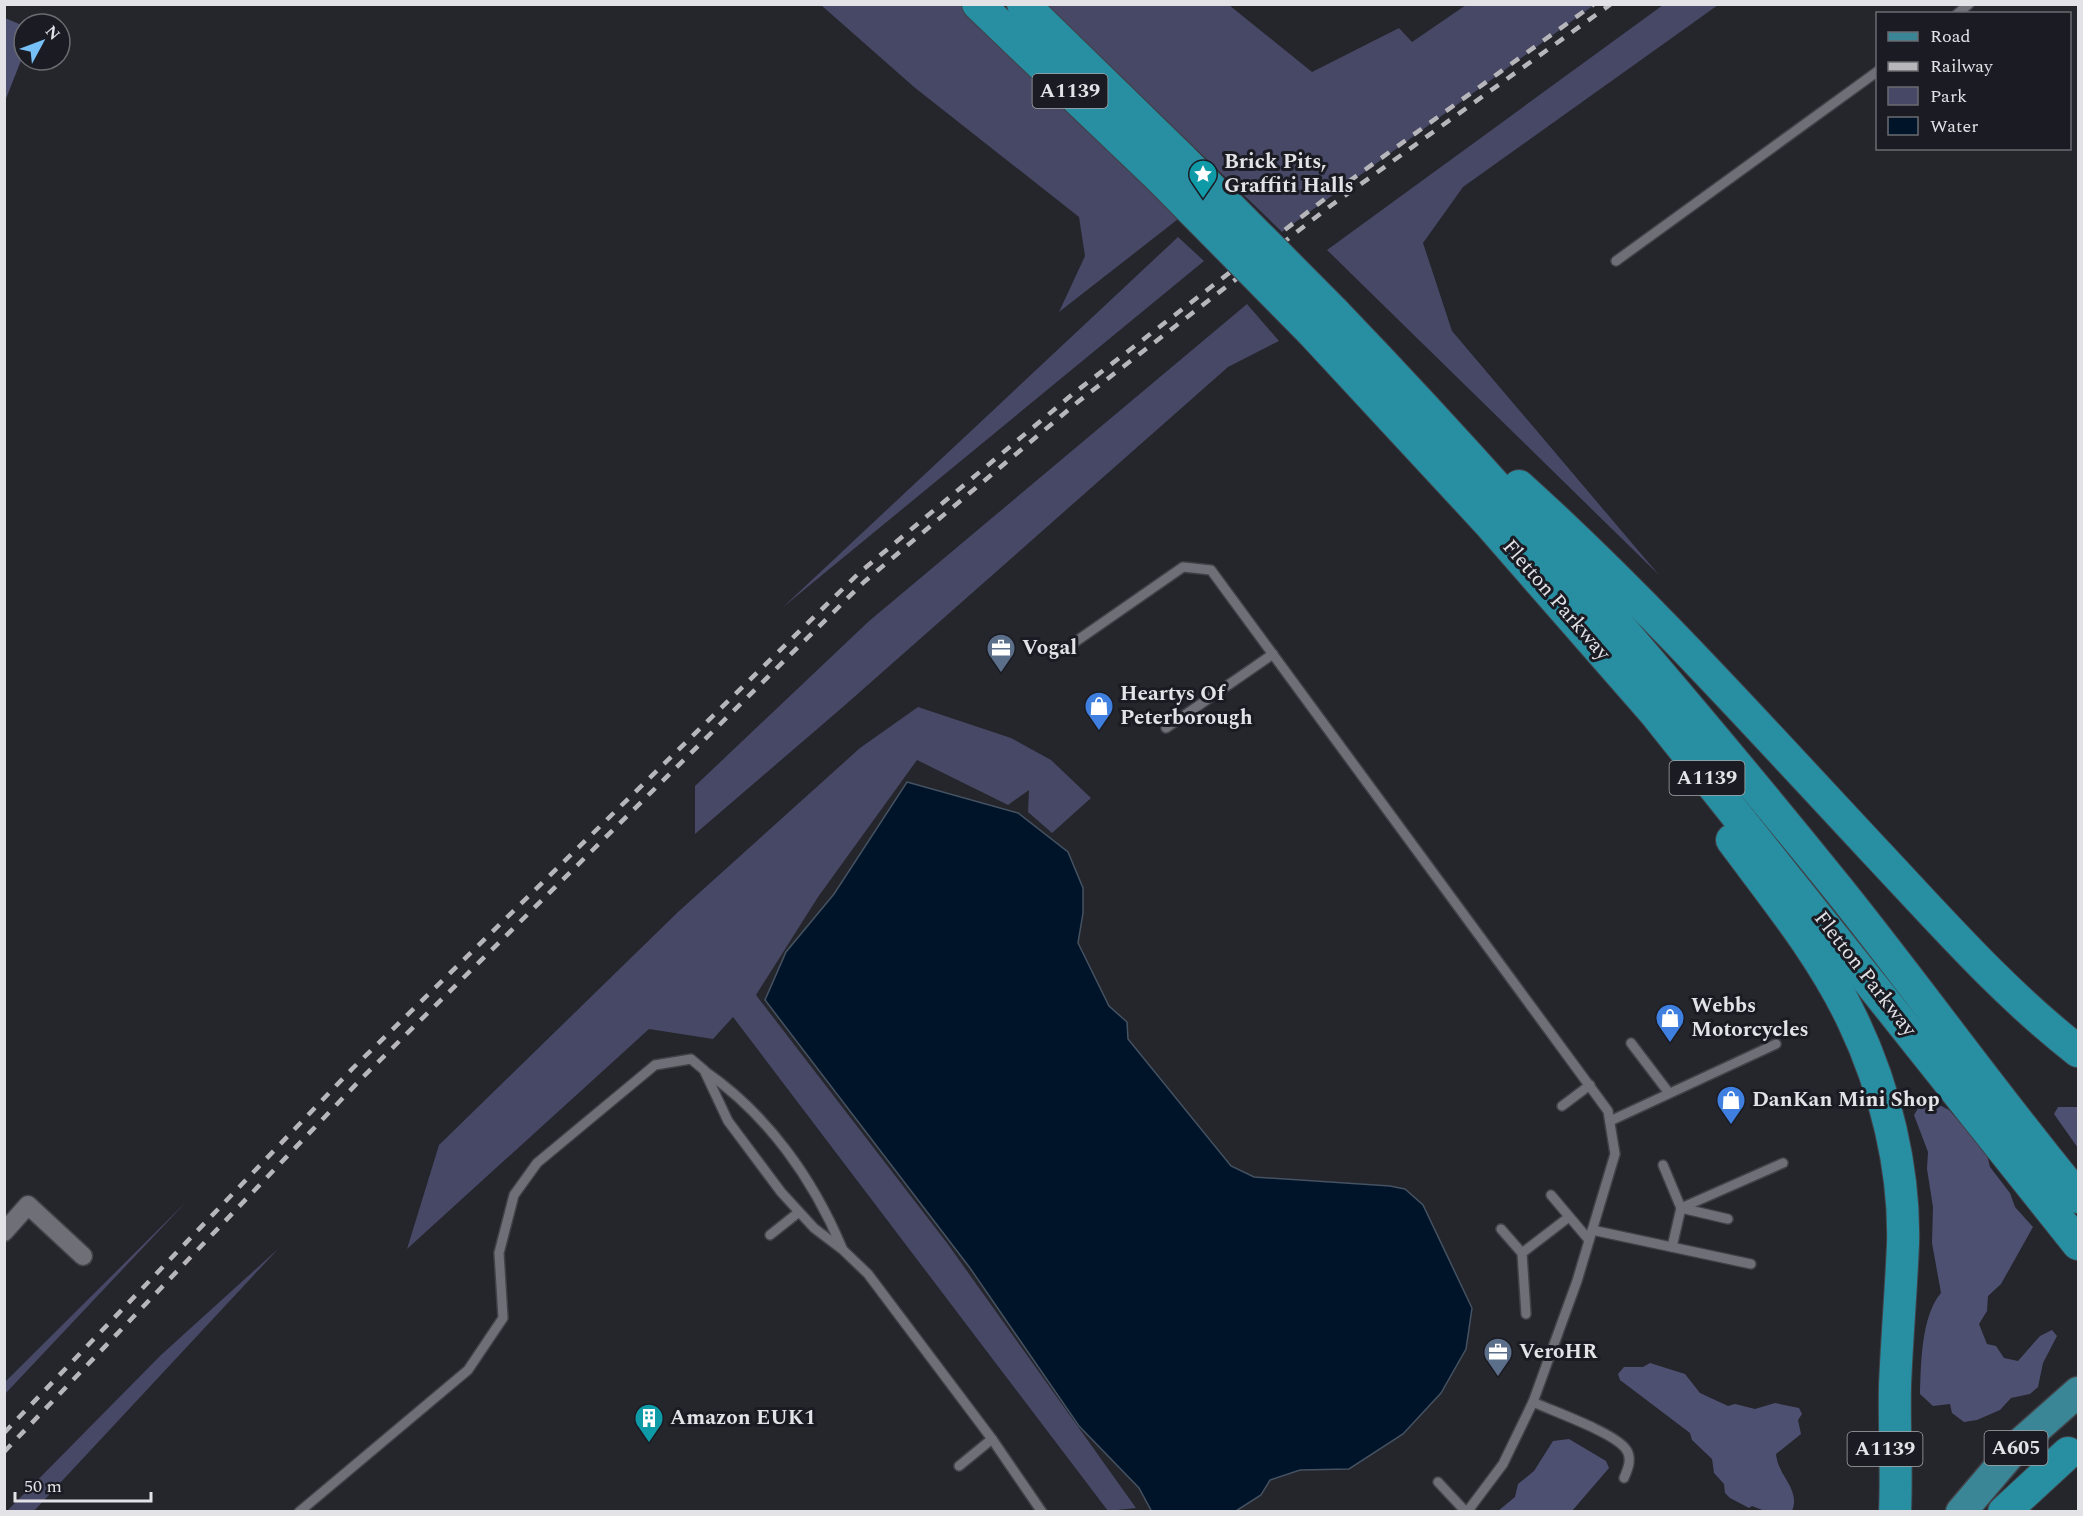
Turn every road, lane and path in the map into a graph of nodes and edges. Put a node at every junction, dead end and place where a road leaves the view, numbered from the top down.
1 (978, 4) edge
2 (1023, 4) edge
3 (1876, 72) edge
4 (1172, 169) junction
5 (1616, 261) dead end
6 (1323, 323) junction
7 (1376, 356) junction
8 (1489, 523) junction
9 (1075, 642) dead end
10 (1273, 654) junction
11 (1166, 728) dead end
12 (1631, 1043) dead end
13 (1776, 1044) dead end
14 (2079, 1051) edge
15 (704, 1070) junction
16 (1590, 1085) junction
17 (1669, 1093) junction
18 (1562, 1106) dead end
19 (1610, 1121) junction
20 (1783, 1163) dead end
21 (1663, 1165) dead end
22 (1551, 1195) dead end
23 (2079, 1197) edge
24 (1681, 1208) junction
25 (799, 1212) junction
26 (1569, 1217) junction
27 (1728, 1219) dead end
28 (1501, 1229) dead end
29 (4, 1232) edge
30 (771, 1235) dead end
31 (1590, 1235) junction
32 (2079, 1244) edge
33 (1672, 1247) junction
34 (843, 1250) junction
35 (1522, 1253) junction
36 (83, 1256) dead end
37 (1751, 1264) dead end
38 (1526, 1314) dead end
39 (1895, 1386) junction
40 (2079, 1392) edge
41 (1533, 1402) junction
42 (992, 1439) junction
43 (2073, 1448) edge
44 (959, 1466) dead end
45 (1623, 1478) dead end
46 (1438, 1482) dead end
47 (299, 1512) edge
48 (1042, 1512) edge
49 (1467, 1512) edge
50 (1877, 1512) edge
51 (1895, 1512) edge
52 (1961, 1512) edge
53 (2004, 1512) edge
54 (2022, 1512) edge

1 - 4 highway, Fletton Parkway / A1139
2 - 4 highway, Fletton Parkway / A1139
3 - 5 lane
4 - 6 highway, Fletton Parkway / A1139, bridge
6 - 7 highway, Fletton Parkway / A1139
6 - 8 highway, Fletton Parkway / A1139
7 - 14 highway, A1139
7 - 23 highway, Fletton Parkway / A1139
8 - 32 highway, Fletton Parkway / A1139
8 - 39 highway, A1139
9 - 10 lane
10 - 11 lane
10 - 16 lane
12 - 17 lane
13 - 17 lane
15 - 25 lane
15 - 34 lane
15 - 47 lane
16 - 18 lane
16 - 19 lane
17 - 19 lane
19 - 31 lane
20 - 24 lane
21 - 24 lane
22 - 26 lane
24 - 27 lane
24 - 33 lane
25 - 30 lane
25 - 34 lane
26 - 31 lane
26 - 35 lane
28 - 35 lane
29 - 36 street
31 - 33 lane
31 - 41 lane
33 - 37 lane
34 - 42 lane
35 - 38 lane
39 - 50 highway, A1139
39 - 51 highway, A1139
40 - 52 main road, A605
41 - 45 lane
41 - 49 lane
42 - 44 lane
42 - 48 lane
43 - 53 highway
43 - 54 main road, A605
46 - 49 lane

